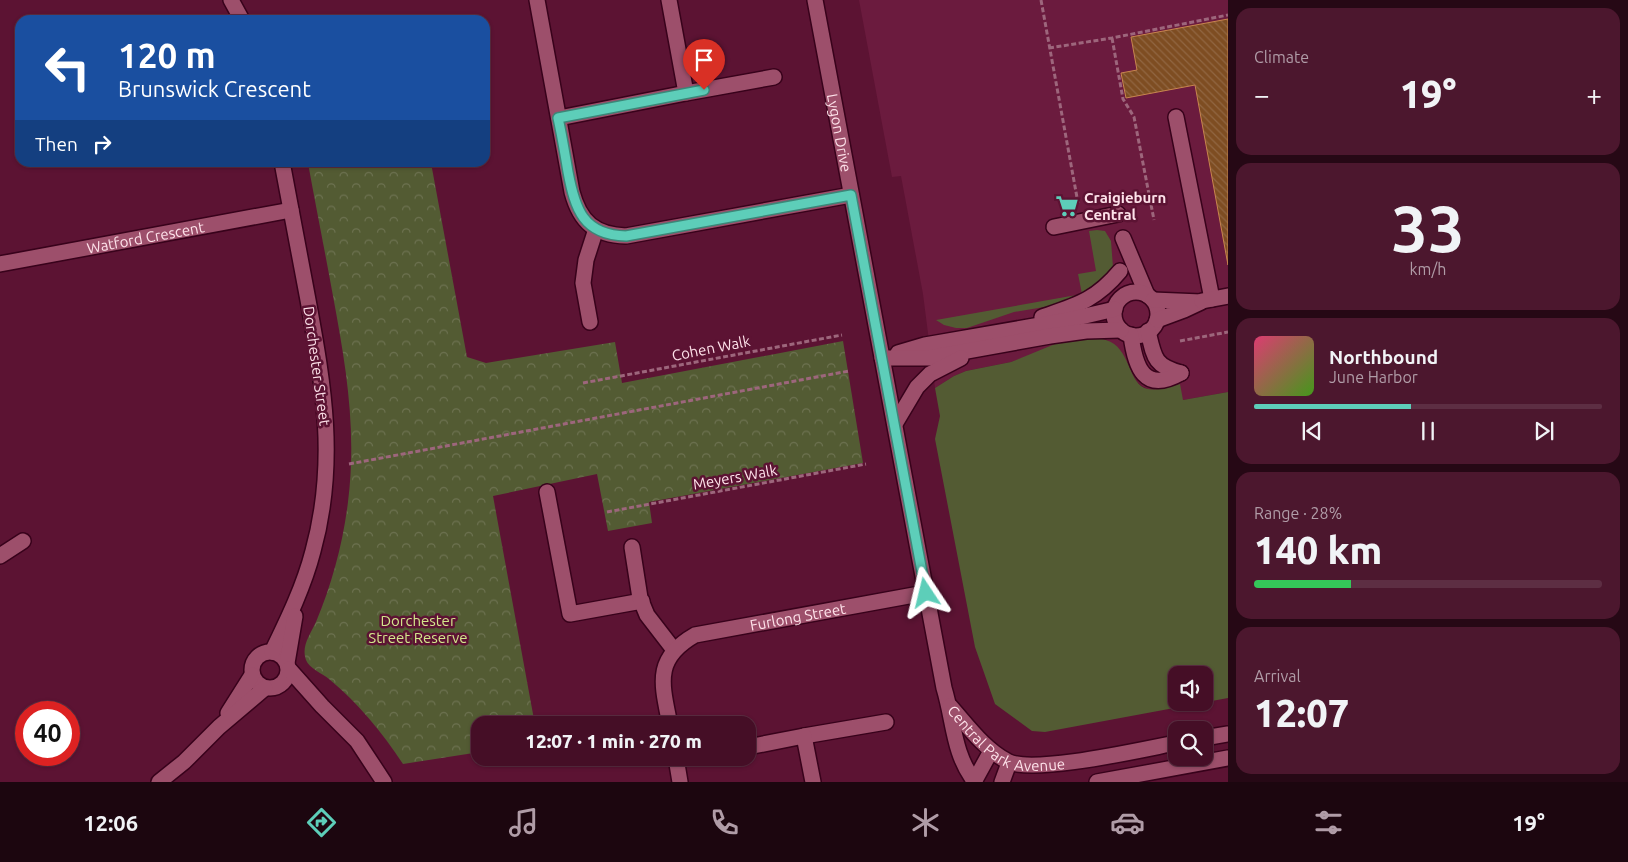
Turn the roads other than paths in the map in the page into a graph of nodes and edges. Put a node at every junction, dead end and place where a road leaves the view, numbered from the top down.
1 (231, 0) edge
2 (537, 0) edge
3 (669, 0) edge
4 (815, 0) edge
5 (239, 15) edge
6 (774, 77) dead end
7 (686, 93) junction
8 (1176, 117) dead end
9 (558, 118) junction
10 (283, 167) edge
11 (851, 195) junction
12 (291, 210) junction
13 (1118, 214) dead end
14 (1054, 227) dead end
15 (596, 229) junction
16 (0, 264) edge
17 (1120, 271) junction
18 (1228, 296) edge
19 (1150, 297) junction
20 (1206, 300) junction
21 (1117, 304) junction
22 (590, 322) dead end
23 (1152, 326) junction
24 (1126, 332) junction
25 (991, 334) junction
26 (983, 348) junction
27 (882, 358) junction
28 (895, 424) junction
29 (547, 492) dead end
30 (23, 541) dead end
31 (632, 547) dead end
32 (0, 556) edge
33 (926, 593) junction
34 (298, 598) junction
35 (642, 602) junction
36 (674, 650) junction
37 (272, 652) junction
38 (288, 666) junction
39 (252, 676) junction
40 (280, 686) junction
41 (265, 688) junction
42 (322, 706) junction
43 (950, 706) junction
44 (669, 716) edge
45 (886, 722) dead end
46 (219, 727) junction
47 (1228, 734) edge
48 (804, 736) junction
49 (1213, 736) edge
50 (1168, 744) edge
51 (756, 745) edge
52 (991, 751) junction
53 (1228, 758) edge
54 (1009, 763) junction
55 (681, 766) edge
56 (159, 782) edge
57 (384, 782) edge
58 (680, 782) edge
59 (813, 782) edge
60 (974, 782) edge
61 (1002, 782) edge
62 (1097, 782) edge

1 - 5 street
2 - 9 street
3 - 7 street
4 - 11 street, Lygon Drive
6 - 7 street
7 - 9 street
8 - 20 street
9 - 15 street
10 - 12 street, Dorchester Street
11 - 15 street
11 - 27 street, Lygon Drive
12 - 16 street, Watford Crescent
12 - 34 street, Dorchester Street
13 - 14 street
15 - 22 street
17 - 19 street
17 - 21 street
17 - 25 street
18 - 20 street
19 - 20 street
19 - 21 street
19 - 23 street
20 - 23 street
21 - 24 street
21 - 25 street
23 - 24 street
23 - 24 street
24 - 26 street
25 - 27 street
26 - 27 street
26 - 28 street
27 - 28 street, Lygon Drive
28 - 33 street, Lygon Drive
29 - 35 street
30 - 32 street
31 - 35 street
33 - 36 street, Furlong Street
33 - 43 street, Lygon Drive
34 - 37 street, Dorchester Street
34 - 38 street, Dorchester Street
35 - 36 street
36 - 44 street
37 - 38 street
37 - 39 street, Dorchester Street
38 - 40 street, Dorchester Street
38 - 42 street
39 - 41 street
39 - 46 street, Dorchester Street
40 - 41 street
40 - 42 street
41 - 46 street, Dorchester Street
42 - 57 street
43 - 52 street, Central Park Avenue
43 - 60 street, Central Park Avenue
45 - 48 street
46 - 56 street, Dorchester Street
47 - 49 street
48 - 51 street
48 - 59 street
50 - 54 street, Central Park Avenue
52 - 54 street, Central Park Avenue
52 - 60 street
53 - 62 street
54 - 61 street
55 - 58 street

